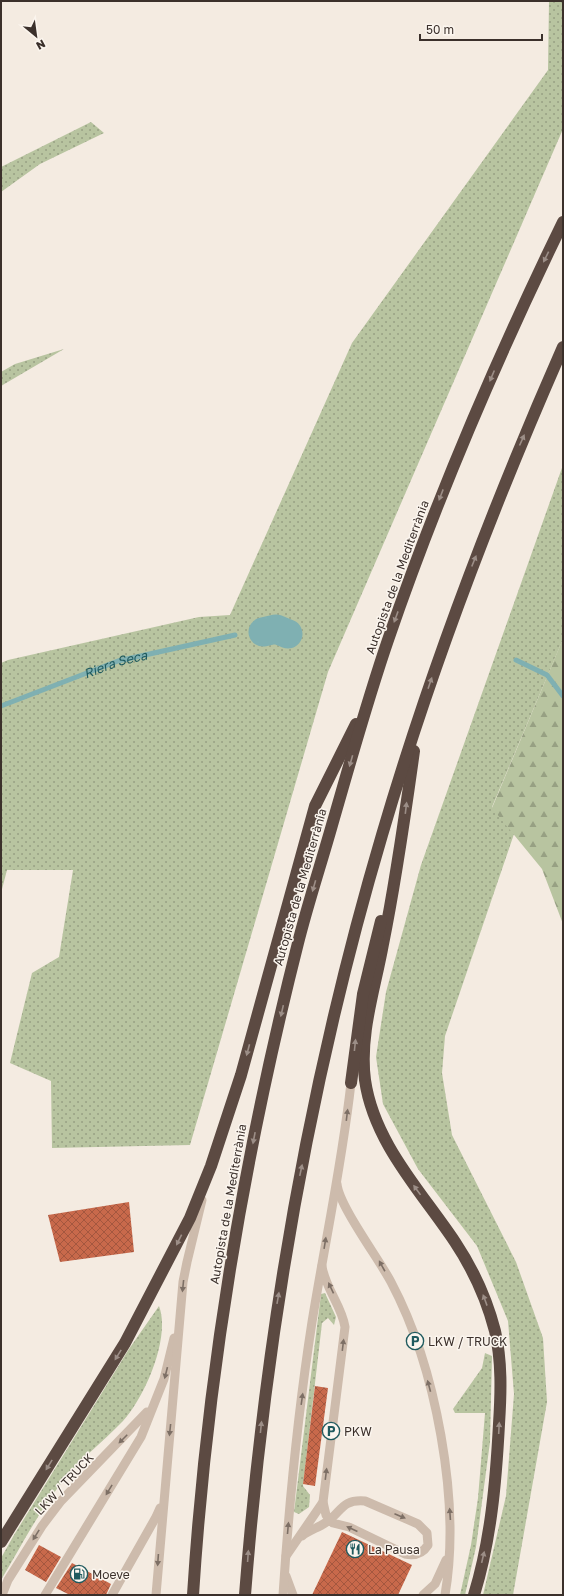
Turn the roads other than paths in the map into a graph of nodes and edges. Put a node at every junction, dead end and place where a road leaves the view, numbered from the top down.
1 (563, 222) edge
2 (563, 347) edge
3 (369, 696) junction
4 (417, 720) junction
5 (401, 847) junction
6 (350, 1084) joint
7 (211, 1166) junction
8 (337, 1178) junction
9 (322, 1261) junction
10 (181, 1308) junction
11 (157, 1398) junction
12 (163, 1499) junction
13 (323, 1502) junction
14 (330, 1520) junction
15 (298, 1538) junction
16 (1, 1542) edge
17 (450, 1546) junction
18 (286, 1558) junction
19 (284, 1572) junction
20 (2, 1595) edge
21 (45, 1595) edge
22 (112, 1595) edge
23 (156, 1595) edge
24 (193, 1595) edge
25 (245, 1595) edge
26 (283, 1595) edge
27 (293, 1595) edge
28 (423, 1595) edge
29 (445, 1595) edge
30 (474, 1595) edge

1 -> 3 highway, Autopista de la Mediterrània
4 -> 2 highway
3 -> 7 highway
3 -> 24 highway, Autopista de la Mediterrània
5 -> 4 highway
25 -> 4 highway
6 -> 5 highway
30 -> 5 highway
8 -> 6 lane
7 -> 10 lane
7 -> 16 highway
9 -> 8 lane
17 -> 8 lane
13 -> 9 lane
18 -> 9 lane
10 -> 11 lane, LKW / TRUCK
10 -> 12 lane
11 -> 20 lane, LKW / TRUCK
11 -> 21 lane, LKW / TRUCK
12 - 22 lane
12 -> 23 lane
13 - 14 lane
13 - 15 lane
14 -> 14 lane
14 - 15 lane
15 - 18 lane
17 - 28 lane
17 - 29 lane
18 - 19 lane
19 - 26 lane
19 - 27 lane

